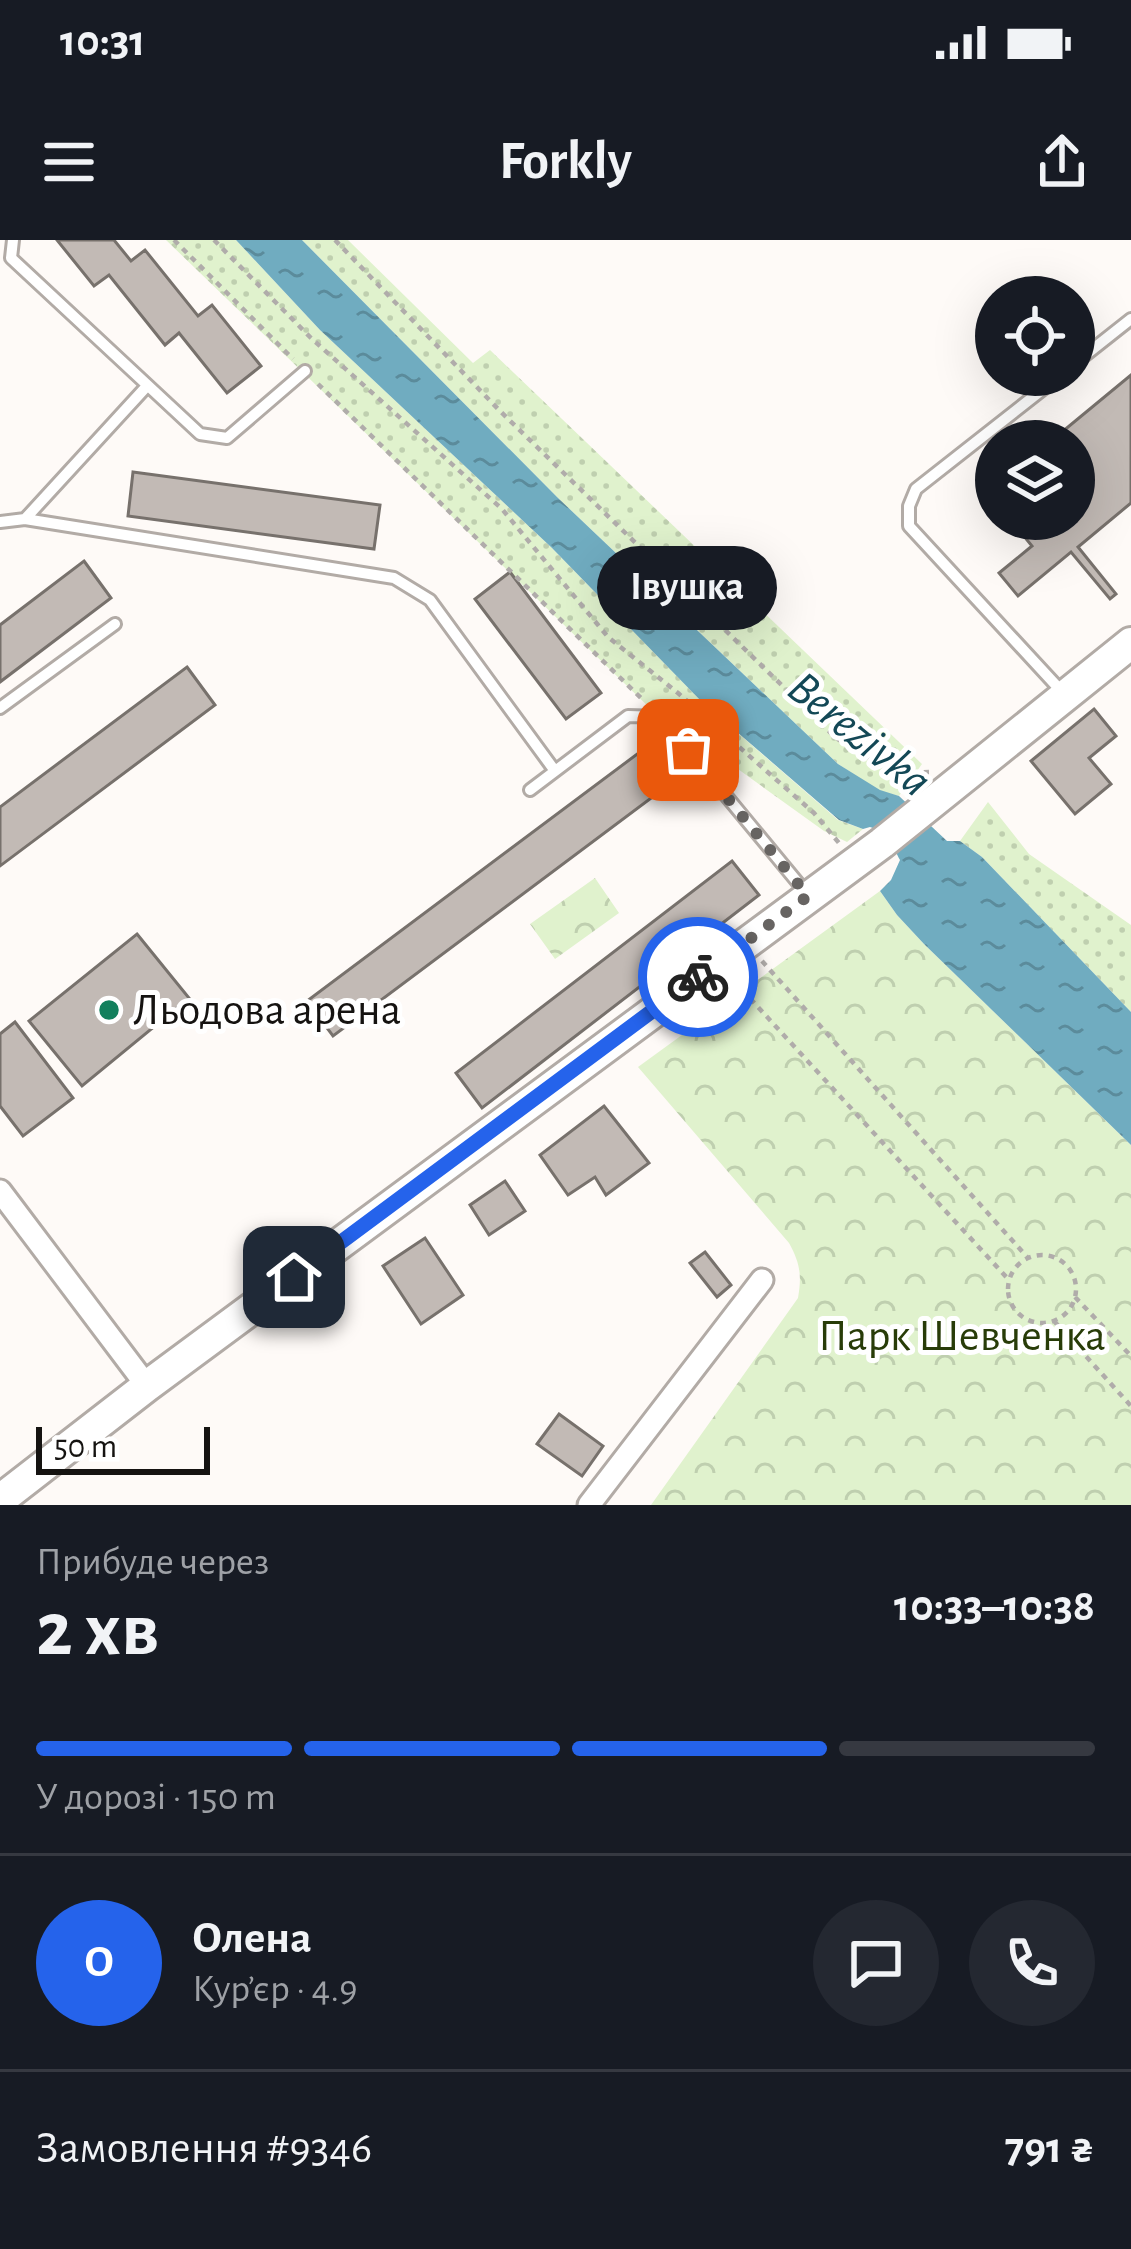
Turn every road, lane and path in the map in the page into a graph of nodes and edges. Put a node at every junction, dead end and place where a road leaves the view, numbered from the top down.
1 (13, 240) edge
2 (174, 240) edge
3 (214, 240) edge
4 (335, 240) edge
5 (1131, 320) edge
6 (1095, 348) edge
7 (304, 371) junction
8 (147, 386) junction
9 (1033, 396) edge
10 (25, 519) junction
11 (0, 522) edge
12 (116, 624) dead end
13 (1131, 643) edge
14 (1066, 695) junction
15 (0, 708) edge
16 (661, 717) junction
17 (555, 771) junction
18 (945, 780) junction
19 (530, 790) dead end
20 (841, 846) dead end
21 (808, 896) junction
22 (758, 957) dead end
23 (730, 977) dead end
24 (0, 1191) edge
25 (1028, 1258) junction
26 (762, 1280) dead end
27 (1010, 1280) junction
28 (1075, 1297) junction
29 (1054, 1321) junction
30 (1131, 1356) edge
31 (147, 1386) junction
32 (1131, 1406) edge
33 (0, 1500) edge
34 (589, 1505) edge

1 - 8 lane
2 - 7 path
3 - 20 path
4 - 18 path
5 - 6 lane
7 - 8 lane
7 - 16 path
8 - 10 lane
9 - 14 lane
10 - 11 lane
10 - 17 lane
12 - 15 lane
13 - 14 main road
14 - 18 main road
16 - 17 lane
16 - 21 lane
17 - 19 lane
18 - 21 main road
21 - 31 main road
22 - 25 path
23 - 27 path
24 - 31 street
25 - 27 path
25 - 28 path
26 - 34 street
27 - 29 path
28 - 29 path
28 - 30 path
29 - 32 path
31 - 33 main road

